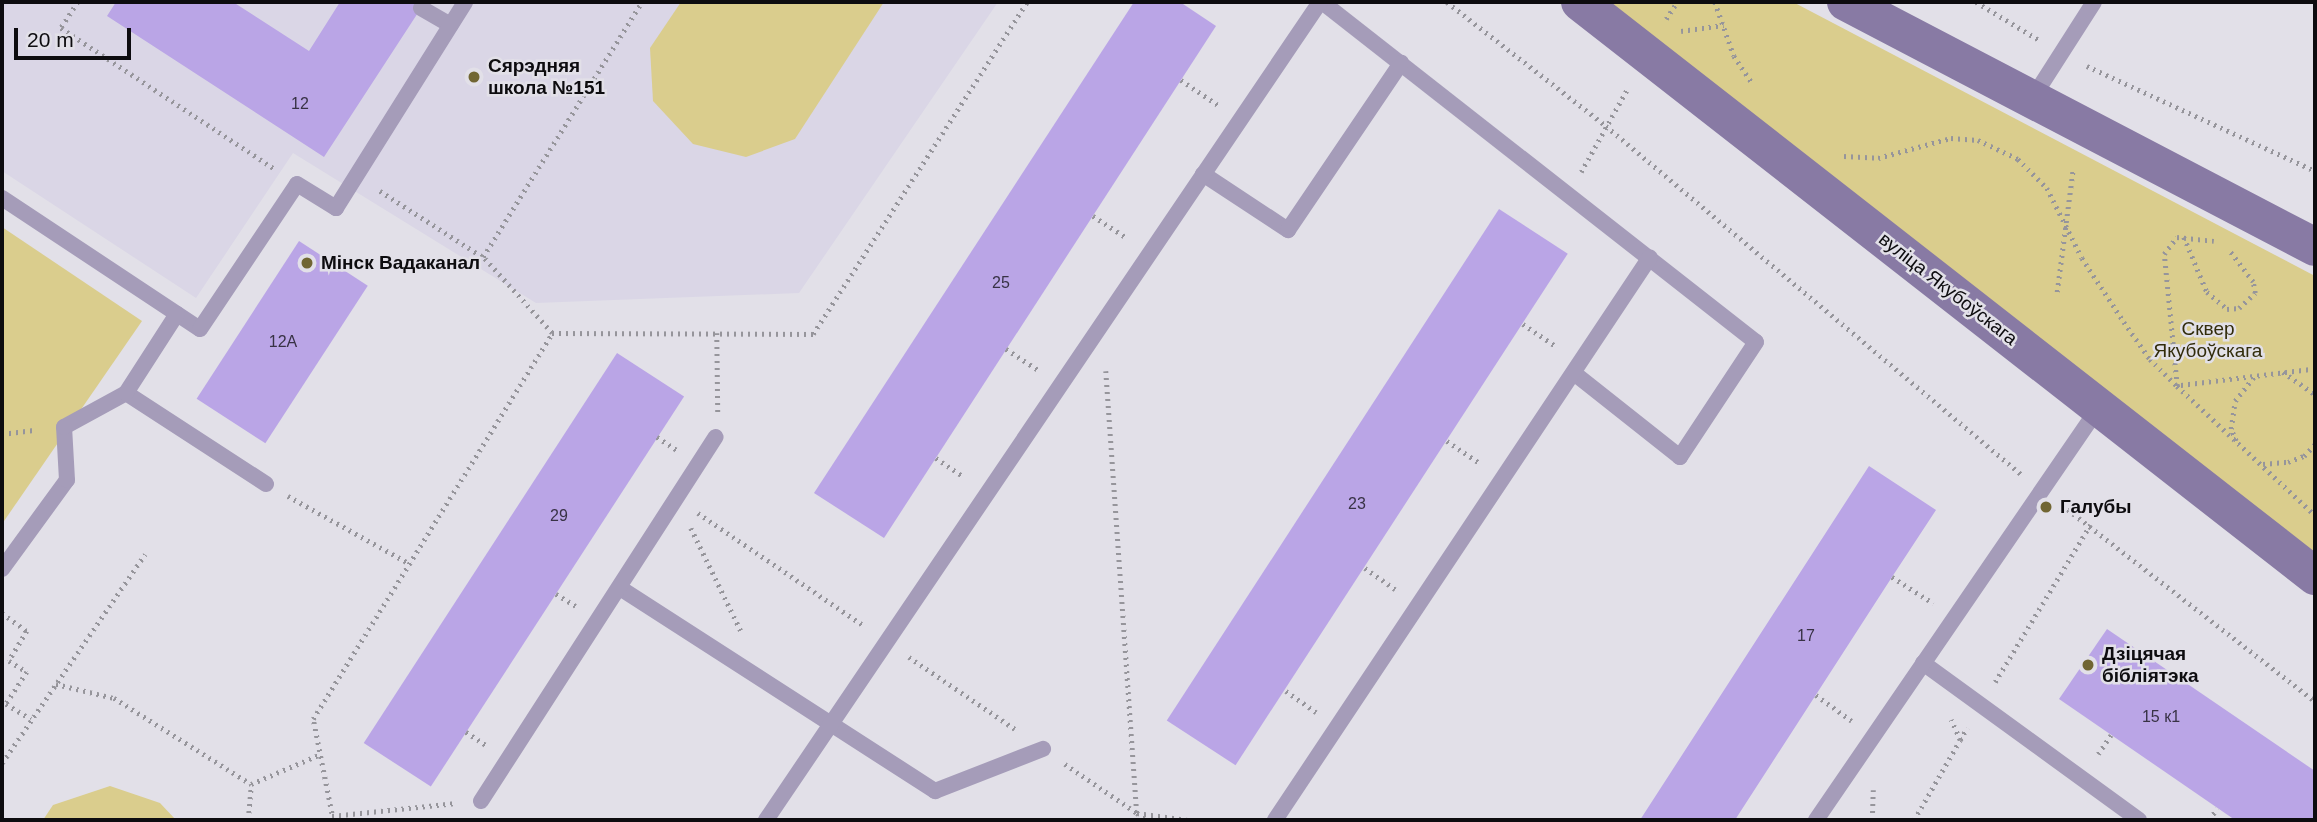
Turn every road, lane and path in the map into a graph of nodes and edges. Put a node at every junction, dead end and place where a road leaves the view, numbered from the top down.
1 (78, 2) edge
2 (465, 2) edge
3 (642, 2) edge
4 (1027, 2) edge
5 (1321, 2) edge
6 (1447, 2) edge
7 (1580, 2) edge
8 (1715, 2) edge
9 (1846, 2) edge
10 (1976, 2) edge
11 (2094, 2) edge
12 (421, 8) dead end
13 (450, 25) junction
14 (1724, 25) junction
15 (1647, 54) junction
16 (2062, 54) junction
17 (1401, 64) junction
18 (1181, 80) dead end
19 (1759, 93) dead end
20 (2032, 99) junction
21 (1240, 120) junction
22 (1606, 126) junction
23 (1832, 154) dead end
24 (2073, 168) dead end
25 (2315, 171) edge
26 (1203, 174) junction
27 (297, 184) junction
28 (1569, 194) junction
29 (2, 198) edge
30 (404, 206) dead end
31 (1093, 216) dead end
32 (2068, 232) junction
33 (2183, 237) junction
34 (2315, 247) edge
35 (1149, 252) junction
36 (483, 257) junction
37 (1650, 257) junction
38 (2057, 292) dead end
39 (177, 314) junction
40 (1103, 321) junction
41 (1523, 324) dead end
42 (552, 333) junction
43 (717, 333) junction
44 (1006, 349) dead end
45 (1577, 368) junction
46 (2315, 369) edge
47 (2283, 372) junction
48 (2256, 374) junction
49 (1060, 384) junction
50 (2178, 386) junction
51 (126, 393) junction
52 (2315, 394) edge
53 (718, 403) dead end
54 (2099, 407) junction
55 (64, 427) junction
56 (2, 434) edge
57 (716, 437) dead end
58 (1447, 441) dead end
59 (2236, 442) junction
60 (2315, 444) edge
61 (936, 458) dead end
62 (2261, 464) junction
63 (1503, 479) junction
64 (266, 484) joint
65 (2041, 491) junction
66 (987, 492) junction
67 (2315, 515) edge
68 (2090, 525) junction
69 (145, 554) dead end
70 (410, 564) junction
71 (1365, 568) dead end
72 (2, 569) edge
73 (2315, 576) edge
74 (1892, 577) dead end
75 (620, 588) junction
76 (1418, 606) junction
77 (2, 613) edge
78 (1955, 617) junction
79 (1923, 663) junction
80 (56, 684) junction
81 (1816, 695) dead end
82 (2315, 701) edge
83 (1981, 706) junction
84 (31, 719) junction
85 (830, 720) junction
86 (1873, 736) junction
87 (1960, 740) junction
88 (1043, 749) dead end
89 (321, 754) junction
90 (2, 764) edge
91 (251, 783) junction
92 (481, 801) joint
93 (2217, 808) dead end
94 (333, 818) edge
95 (248, 820) edge
96 (766, 820) edge
97 (1145, 820) edge
98 (1275, 820) edge
99 (1816, 820) edge
100 (1914, 820) edge
101 (2139, 820) edge
102 (2208, 820) edge

1 - 27 path
2 - 13 lane
3 - 36 path
4 - 43 path
5 - 17 lane
5 - 21 lane
6 - 22 path
7 - 15 main road, вуліца Якубоўскага
8 - 14 path
9 - 20 main road
10 - 16 path
11 - 16 lane
12 - 13 lane
13 - 27 lane
14 - 15 path
14 - 19 path
15 - 22 path
15 - 54 main road, вуліца Якубоўскага
16 - 20 lane
16 - 25 path
17 - 26 lane
17 - 28 lane
18 - 21 path
20 - 34 main road
21 - 26 lane
22 - 28 path
22 - 65 path
23 - 32 path
24 - 32 path
26 - 35 lane
27 - 39 lane
28 - 37 lane
29 - 39 lane
30 - 36 path
31 - 35 path
32 - 38 path
32 - 50 path
33 - 33 path
33 - 50 path
35 - 40 lane
36 - 42 path
37 - 45 lane
37 - 45 lane
39 - 51 lane
40 - 49 lane
40 - 97 path
41 - 45 path
42 - 43 path
42 - 70 path
43 - 53 path
44 - 49 path
45 - 63 lane
46 - 47 path
47 - 48 path
47 - 52 path
48 - 50 path
48 - 59 path
49 - 66 lane
50 - 59 path
51 - 55 lane
51 - 64 lane
54 - 65 lane
54 - 73 main road, вуліца Якубоўскага
55 - 56 path
55 - 72 lane
57 - 75 lane
58 - 63 path
59 - 62 path
60 - 62 path
61 - 66 path
62 - 67 path
63 - 76 lane
64 - 70 path
65 - 68 path
65 - 78 lane
66 - 85 lane
68 - 82 path
68 - 83 path
69 - 80 path
70 - 89 path
71 - 76 path
74 - 78 path
75 - 85 lane
75 - 92 lane
76 - 98 lane
77 - 84 path
78 - 79 lane
79 - 83 lane
79 - 86 lane
79 - 87 path
80 - 84 path
80 - 91 path
81 - 86 path
83 - 87 path
83 - 101 lane
84 - 90 path
85 - 88 lane
85 - 96 lane
86 - 99 lane
87 - 100 path
89 - 91 path
89 - 94 path
91 - 95 path
92 - 94 path
93 - 102 path

